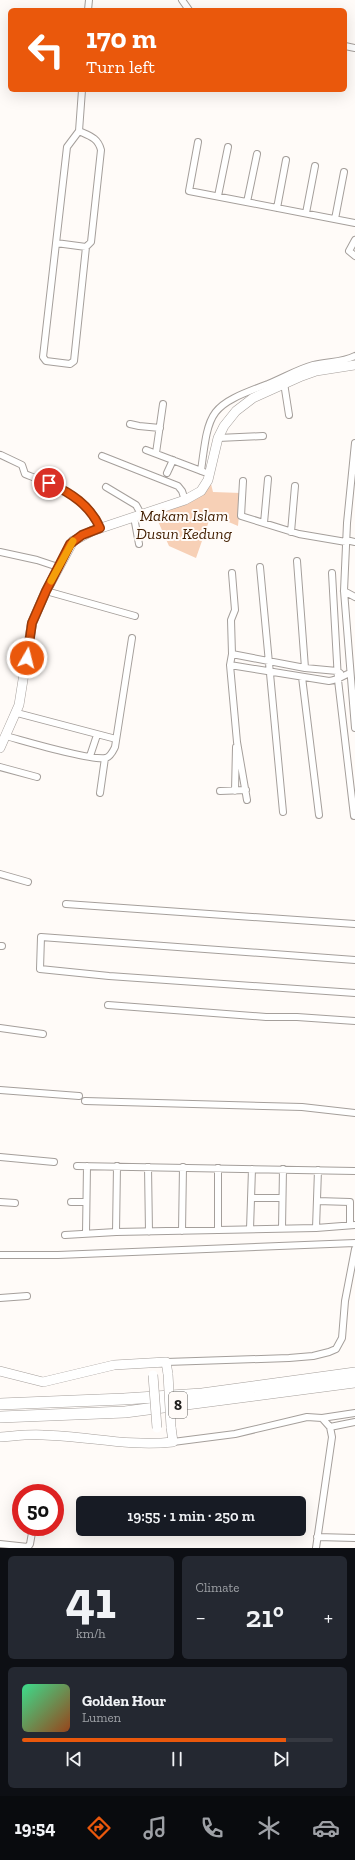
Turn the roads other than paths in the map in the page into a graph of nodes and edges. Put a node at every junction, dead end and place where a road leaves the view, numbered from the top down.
1 (82, 92) edge
2 (79, 131) junction
3 (198, 142) dead end
4 (228, 147) dead end
5 (257, 154) dead end
6 (286, 160) dead end
7 (315, 166) dead end
8 (344, 172) dead end
9 (218, 196) junction
10 (247, 202) junction
11 (277, 208) junction
12 (306, 213) junction
13 (335, 219) junction
14 (355, 223) edge
15 (355, 240) edge
16 (56, 243) junction
17 (86, 246) junction
18 (355, 256) edge
19 (355, 356) edge
20 (331, 365) junction
21 (355, 365) edge
22 (284, 383) junction
23 (163, 404) dead end
24 (289, 415) dead end
25 (130, 424) dead end
26 (160, 428) junction
27 (263, 436) dead end
28 (218, 438) junction
29 (355, 443) edge
30 (146, 450) dead end
31 (156, 453) junction
32 (1, 456) dead end
33 (102, 456) dead end
34 (172, 460) junction
35 (204, 472) junction
36 (167, 473) dead end
37 (268, 478) dead end
38 (243, 481) dead end
39 (295, 486) dead end
40 (106, 487) dead end
41 (353, 489) edge
42 (184, 496) junction
43 (138, 512) junction
44 (264, 523) junction
45 (99, 525) junction
46 (291, 532) junction
47 (346, 541) junction
48 (355, 542) edge
49 (139, 544) dead end
50 (0, 552) edge
51 (297, 561) dead end
52 (55, 566) junction
53 (260, 567) dead end
54 (232, 573) dead end
55 (332, 573) dead end
56 (46, 591) junction
57 (344, 591) junction
58 (355, 597) edge
59 (135, 616) dead end
60 (132, 638) dead end
61 (232, 654) junction
62 (269, 660) junction
63 (230, 665) junction
64 (305, 668) junction
65 (268, 670) junction
66 (337, 671) junction
67 (347, 674) junction
68 (302, 677) junction
69 (338, 680) junction
70 (17, 712) junction
71 (354, 715) edge
72 (355, 728) edge
73 (97, 735) junction
74 (3, 737) edge
75 (116, 739) junction
76 (237, 742) junction
77 (0, 748) edge
78 (90, 756) junction
79 (105, 758) junction
80 (0, 767) edge
81 (37, 777) dead end
82 (246, 790) junction
83 (220, 791) dead end
84 (235, 791) junction
85 (100, 793) dead end
86 (247, 800) dead end
87 (283, 812) dead end
88 (319, 816) dead end
89 (354, 816) edge
90 (0, 874) edge
91 (28, 882) dead end
92 (66, 904) dead end
93 (355, 924) edge
94 (355, 960) edge
95 (355, 993) edge
96 (108, 1006) dead end
97 (355, 1021) edge
98 (0, 1028) edge
99 (43, 1034) dead end
100 (0, 1090) edge
101 (79, 1096) dead end
102 (85, 1101) dead end
103 (355, 1112) edge
104 (0, 1157) edge
105 (54, 1162) dead end
106 (77, 1166) dead end
107 (87, 1166) junction
108 (117, 1166) junction
109 (148, 1167) junction
110 (183, 1168) junction
111 (218, 1168) junction
112 (252, 1169) junction
113 (283, 1169) junction
114 (318, 1170) junction
115 (355, 1171) edge
116 (251, 1198) junction
117 (282, 1198) junction
118 (317, 1201) junction
119 (0, 1202) edge
120 (71, 1202) dead end
121 (86, 1202) junction
122 (15, 1203) dead end
123 (352, 1225) edge
124 (282, 1228) junction
125 (316, 1228) junction
126 (250, 1229) junction
127 (218, 1230) junction
128 (182, 1231) junction
129 (116, 1232) junction
130 (149, 1232) junction
131 (86, 1233) junction
132 (65, 1235) dead end
133 (355, 1243) edge
134 (355, 1248) edge
135 (0, 1255) edge
136 (354, 1257) edge
137 (27, 1296) dead end
138 (0, 1298) edge
139 (166, 1362) junction
140 (151, 1363) junction
141 (0, 1371) edge
142 (355, 1373) edge
143 (355, 1382) edge
144 (0, 1404) edge
145 (355, 1413) edge
146 (0, 1417) edge
147 (322, 1418) junction
148 (355, 1422) edge
149 (330, 1427) junction
150 (0, 1437) edge
151 (172, 1442) junction
152 (157, 1444) junction
153 (31, 1536) edge
154 (317, 1537) junction
155 (355, 1538) edge
156 (0, 1544) edge
157 (316, 1548) edge

1 - 2 street
2 - 16 street
2 - 17 street
3 - 9 street
4 - 9 street
5 - 10 street
6 - 11 street
7 - 12 street
8 - 13 street
9 - 10 street
10 - 11 street
11 - 12 street
12 - 13 street
13 - 14 street
15 - 18 street
16 - 17 street
16 - 17 street
19 - 20 street
20 - 21 main road
20 - 22 main road
20 - 35 street
22 - 24 street
22 - 28 main road
23 - 26 street
25 - 26 street
26 - 31 street
27 - 28 street
28 - 35 main road
29 - 41 street
30 - 31 street
31 - 34 street
32 - 45 street
33 - 42 street
34 - 35 street
34 - 36 street
35 - 42 main road
37 - 44 street
38 - 44 street
39 - 46 street
40 - 43 street
41 - 47 street
42 - 43 main road
43 - 45 main road
43 - 49 street
44 - 46 street
45 - 52 main road
46 - 47 street
47 - 48 street
47 - 57 street
50 - 52 street
51 - 64 street
52 - 56 main road
53 - 62 street
54 - 61 street
55 - 66 street
56 - 59 street
56 - 70 main road
57 - 58 street
57 - 67 street
60 - 75 street
61 - 62 street
61 - 63 street
62 - 64 street
62 - 65 street
63 - 65 street
63 - 76 street
64 - 66 street
65 - 68 street
65 - 87 street
66 - 67 street
66 - 69 street
67 - 69 street
67 - 71 street
68 - 69 street
68 - 88 street
69 - 89 street
70 - 73 street
70 - 74 main road
71 - 72 street
73 - 75 street
73 - 78 street
74 - 77 main road
74 - 78 street
75 - 79 street
76 - 82 street
76 - 84 street
78 - 79 street
79 - 85 street
80 - 81 street
82 - 84 street
82 - 86 street
83 - 84 street
90 - 91 street
92 - 93 street
94 - 95 street
96 - 97 street
98 - 99 street
100 - 101 street
102 - 103 street
104 - 105 street
106 - 107 street
107 - 108 street
107 - 121 street
108 - 109 street
108 - 129 street
109 - 110 street
109 - 130 street
110 - 111 street
110 - 128 street
111 - 112 street
111 - 127 street
112 - 113 street
112 - 116 street
113 - 114 street
113 - 117 street
114 - 115 street
114 - 118 street
116 - 117 street
116 - 126 street
117 - 124 street
118 - 123 street
118 - 125 street
119 - 122 street
120 - 121 street
121 - 131 street
123 - 125 street
124 - 125 street
124 - 126 street
126 - 127 street
127 - 128 street
128 - 130 street
129 - 130 street
129 - 131 street
131 - 132 street
133 - 135 street
134 - 136 street
136 - 139 street
137 - 138 street
139 - 140 main road
139 - 151 main road, bridge
140 - 141 main road
140 - 152 main road, bridge
142 - 144 highway, 8
143 - 146 highway, 8
145 - 147 street
147 - 149 street
147 - 151 street
148 - 149 street
149 - 154 street
150 - 152 main road
151 - 152 main road
153 - 156 street
154 - 155 street
154 - 157 street

